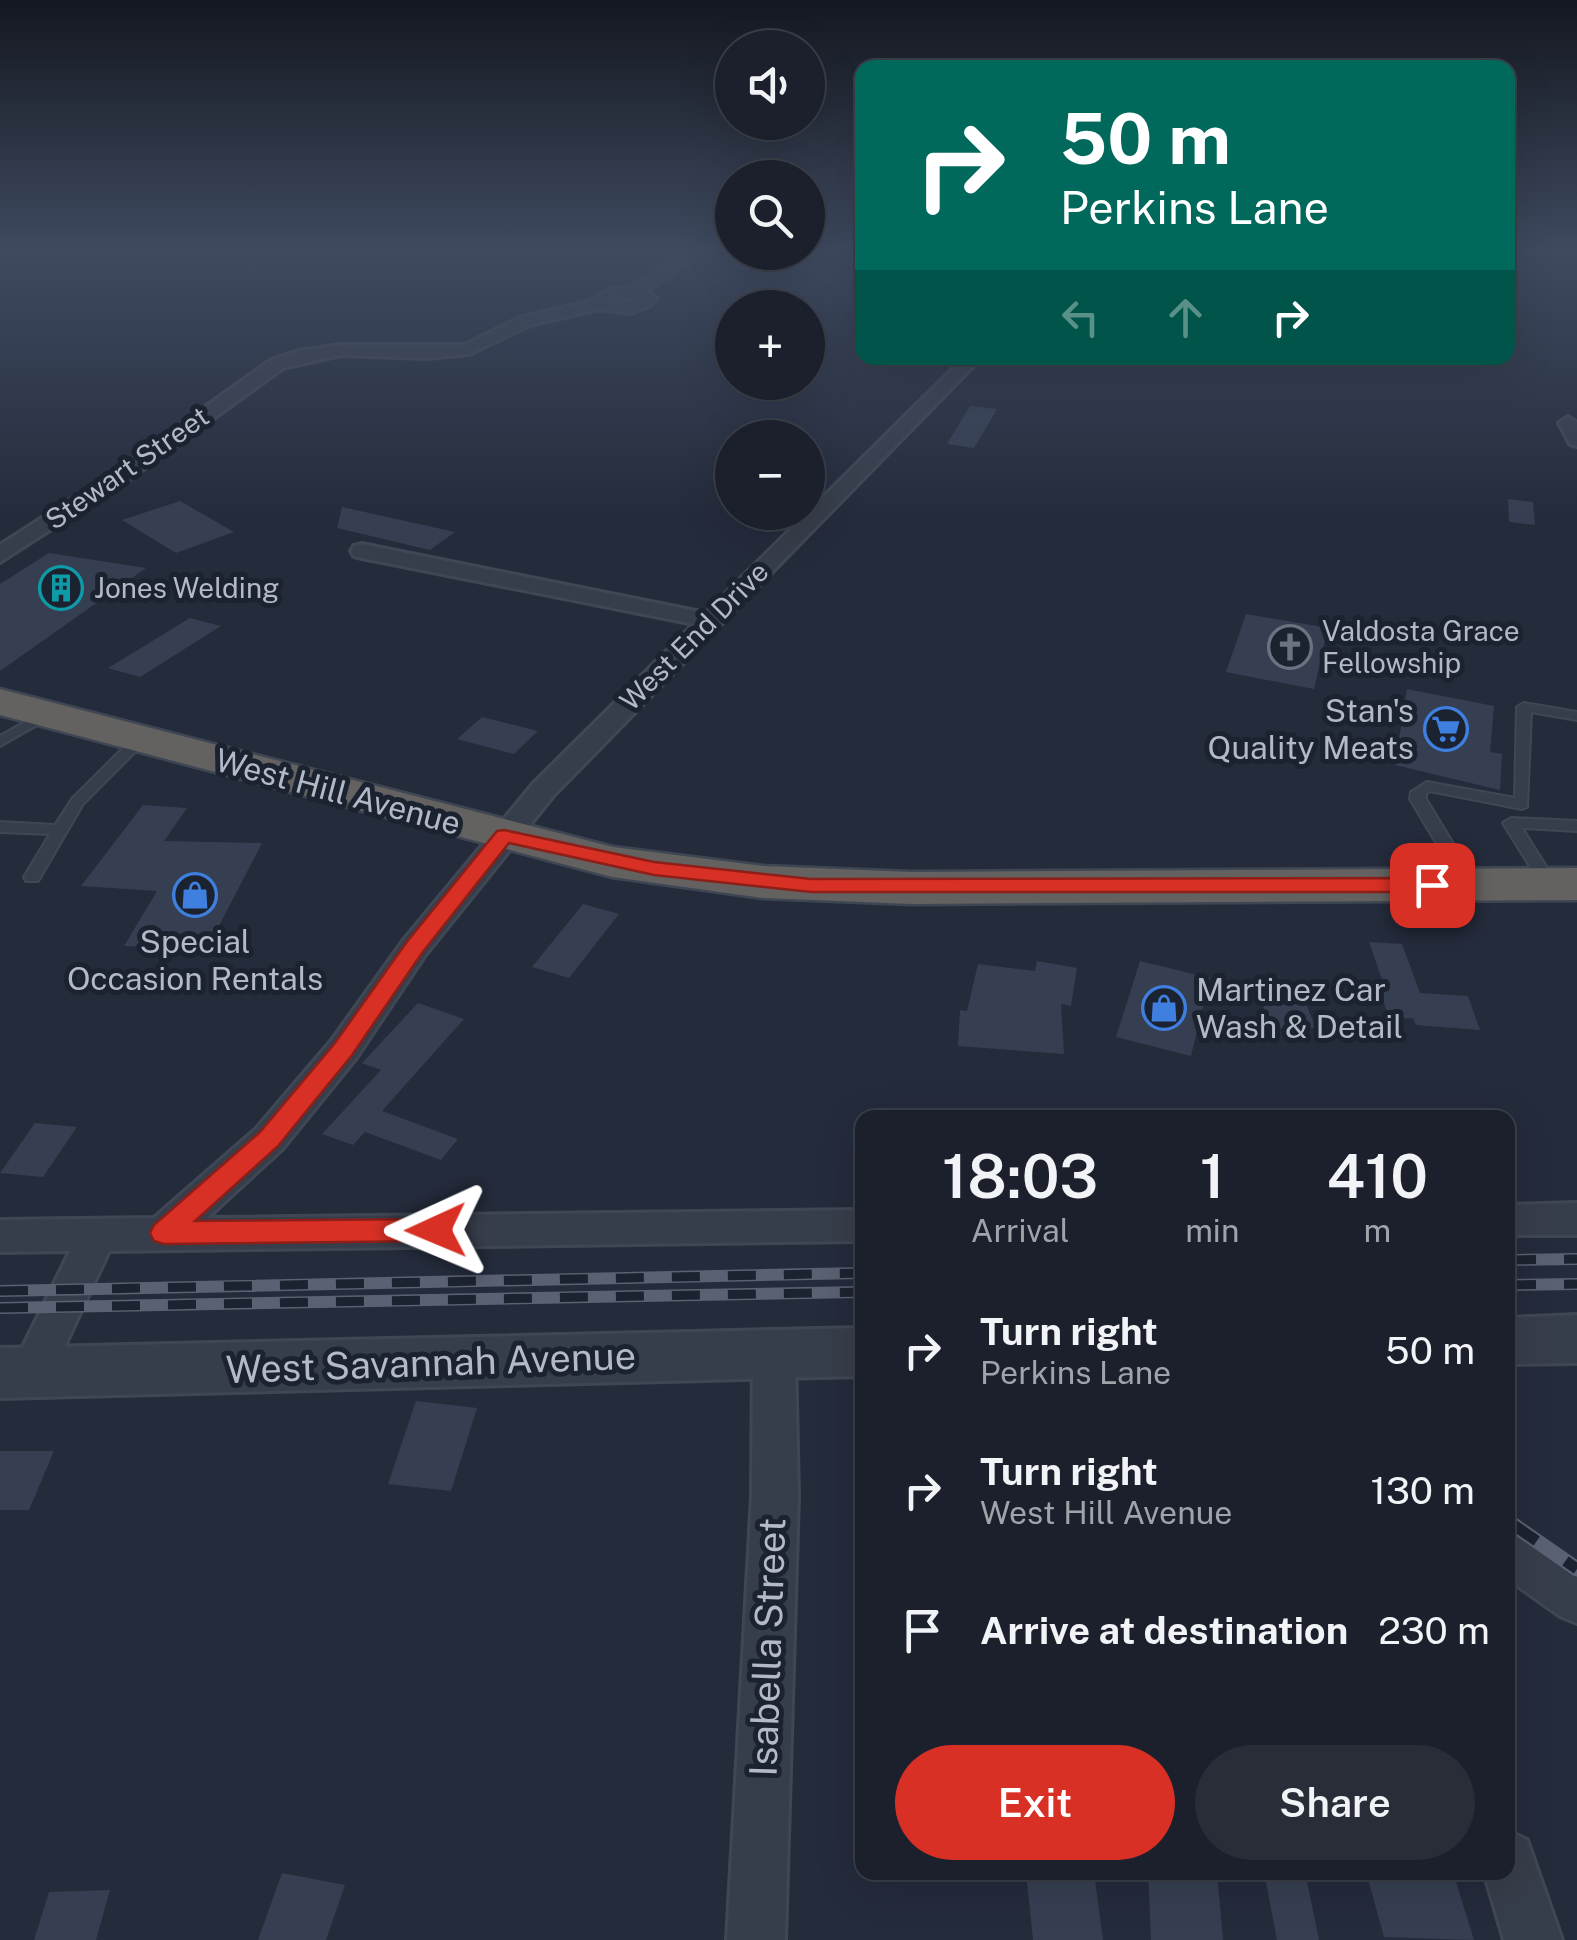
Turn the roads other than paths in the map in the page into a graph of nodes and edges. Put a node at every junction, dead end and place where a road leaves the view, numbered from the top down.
1 (490, 339) edge
2 (966, 365) edge
3 (362, 551) dead end
4 (0, 555) edge
5 (708, 620) junction
6 (23, 708) edge
7 (1577, 716) edge
8 (140, 739) junction
9 (0, 742) edge
10 (1522, 804) junction
11 (1511, 824) junction
12 (1577, 826) edge
13 (0, 827) edge
14 (60, 830) junction
15 (504, 836) junction
16 (32, 878) dead end
17 (1563, 884) edge
18 (1470, 885) junction
19 (1577, 1219) edge
20 (1515, 1220) edge
21 (855, 1226) edge
22 (98, 1233) junction
23 (164, 1233) junction
24 (0, 1236) edge
25 (1577, 1339) edge
26 (1515, 1341) edge
27 (855, 1352) edge
28 (774, 1354) junction
29 (16, 1374) edge
30 (1515, 1557) edge
31 (1577, 1598) edge
32 (1515, 1880) edge
33 (756, 1940) edge
34 (1534, 1940) edge

1 - 4 street, Stewart Street
2 - 5 street, West End Drive
3 - 5 street
5 - 15 street, West End Drive
6 - 8 highway, West Hill Avenue
6 - 9 lane
7 - 10 lane
8 - 14 lane
8 - 15 highway, West Hill Avenue
10 - 11 lane
10 - 18 lane
11 - 12 lane
11 - 17 lane
13 - 14 lane
14 - 16 lane
15 - 18 highway, West Hill Avenue
15 - 23 street, West End Drive
17 - 18 highway, West Hill Avenue
19 - 20 street
21 - 23 street
22 - 23 street
22 - 24 street
22 - 29 street
25 - 26 street
27 - 28 street, West Savannah Avenue
28 - 29 street, West Savannah Avenue
28 - 33 street, Isabella Street
30 - 31 street
32 - 34 street

